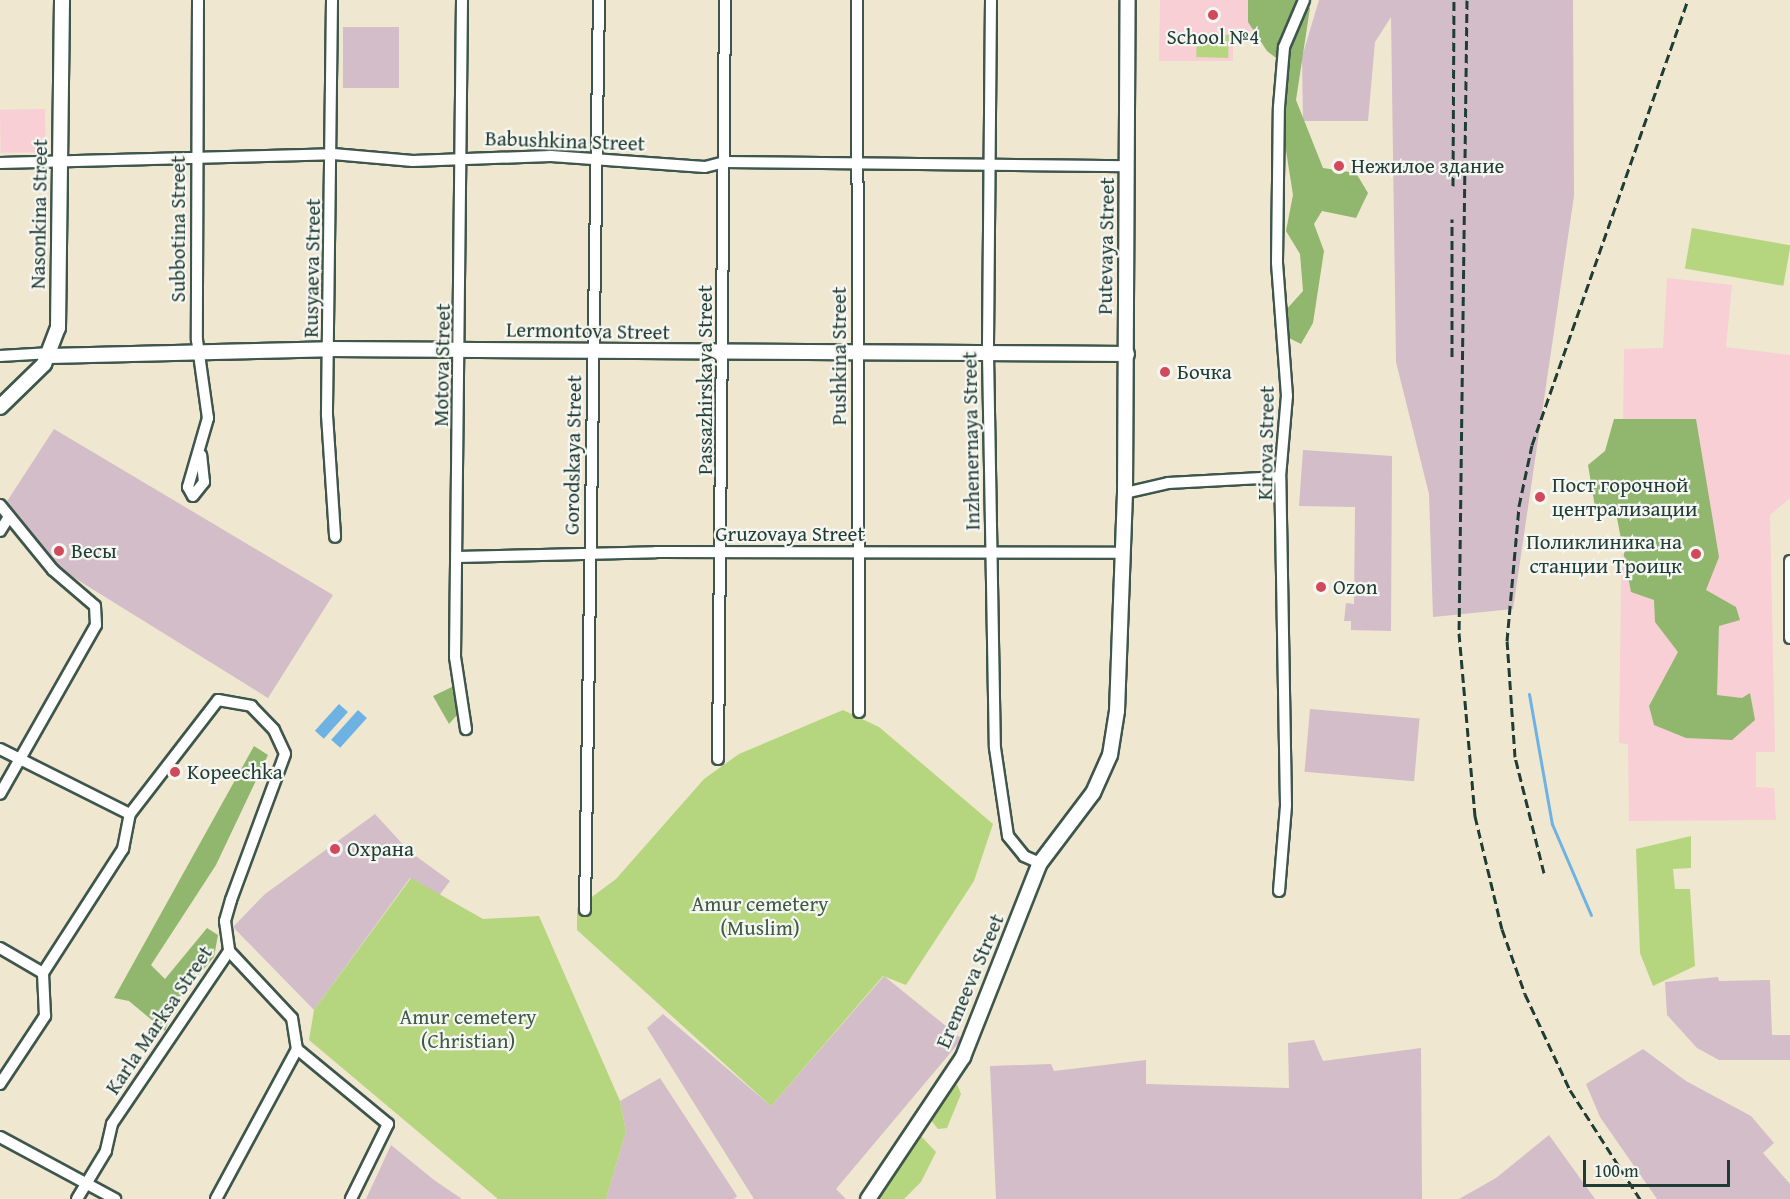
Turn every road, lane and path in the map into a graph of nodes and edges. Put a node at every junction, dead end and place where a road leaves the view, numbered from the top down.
1 (62, 0) edge
2 (198, 0) edge
3 (332, 0) edge
4 (462, 0) edge
5 (599, 0) edge
6 (725, 0) edge
7 (857, 0) edge
8 (992, 0) edge
9 (1128, 0) edge
10 (1304, 0) edge
11 (333, 154) junction
12 (197, 156) junction
13 (460, 158) junction
14 (60, 160) junction
15 (597, 160) junction
16 (725, 162) junction
17 (859, 162) junction
18 (0, 163) edge
19 (990, 166) junction
20 (1128, 166) junction
21 (329, 349) junction
22 (461, 350) junction
23 (197, 351) junction
24 (594, 352) junction
25 (725, 353) junction
26 (988, 354) junction
27 (1127, 354) junction
28 (50, 355) junction
29 (858, 355) junction
30 (0, 356) edge
31 (0, 407) edge
32 (201, 455) dead end
33 (1280, 477) junction
34 (1125, 493) junction
35 (0, 506) edge
36 (8, 518) junction
37 (0, 531) edge
38 (335, 537) dead end
39 (992, 552) junction
40 (591, 553) junction
41 (1124, 553) junction
42 (860, 554) junction
43 (723, 555) junction
44 (457, 557) junction
45 (1790, 561) edge
46 (1790, 638) edge
47 (860, 712) dead end
48 (466, 729) dead end
49 (0, 749) edge
50 (718, 759) dead end
51 (19, 760) junction
52 (0, 794) edge
53 (130, 814) junction
54 (1040, 863) junction
55 (1279, 891) dead end
56 (585, 910) dead end
57 (0, 948) edge
58 (229, 951) junction
59 (43, 973) junction
60 (297, 1049) junction
61 (0, 1084) edge
62 (0, 1137) edge
63 (87, 1180) junction
64 (76, 1199) edge
65 (115, 1199) edge
66 (216, 1199) edge
67 (351, 1199) edge
68 (868, 1199) edge

1 - 14 street, Nasonkina Street
2 - 12 street, Subbotina Street
3 - 11 street, Rusyaeva Street
4 - 13 street, Motova Street
5 - 15 street, Gorodskaya Street
6 - 16 street, Passazhirskaya Street
7 - 17 street, Pushkina Street
8 - 19 street, Inzhenernaya Street
9 - 20 street, Putevaya Street
10 - 33 street, Kirova Street
11 - 12 street, Babushkina Street
11 - 13 street, Babushkina Street
11 - 21 street, Rusyaeva Street
12 - 14 street, Babushkina Street
12 - 23 street, Subbotina Street
13 - 15 street, Babushkina Street
13 - 22 street, Motova Street
14 - 18 street, Babushkina Street
14 - 28 street, Nasonkina Street
15 - 16 street, Babushkina Street
15 - 24 street, Gorodskaya Street
16 - 17 street, Babushkina Street
16 - 25 street, Passazhirskaya Street
17 - 19 street, Babushkina Street
17 - 29 street, Pushkina Street
19 - 20 street, Babushkina Street
19 - 26 street, Inzhenernaya Street
20 - 27 street, Putevaya Street
21 - 22 street, Lermontova Street
21 - 23 street, Lermontova Street
21 - 38 street, Rusyaeva Street
22 - 24 street, Lermontova Street
22 - 44 street, Motova Street
23 - 28 street, Lermontova Street
23 - 32 street, Subbotina Street
24 - 25 street, Lermontova Street
24 - 40 street, Gorodskaya Street
25 - 29 street, Lermontova Street
25 - 43 street, Passazhirskaya Street
26 - 27 street, Lermontova Street
26 - 29 street, Lermontova Street
26 - 39 street, Inzhenernaya Street
27 - 34 street, Putevaya Street
28 - 30 street
28 - 31 street
29 - 42 street, Pushkina Street
33 - 34 street
33 - 55 street, Kirova Street
34 - 41 street, Putevaya Street
35 - 36 street
36 - 37 street
36 - 51 street
39 - 41 street, Gruzovaya Street
39 - 42 street, Gruzovaya Street
39 - 54 street, Inzhenernaya Street
40 - 43 street, Gruzovaya Street
40 - 44 street, Gruzovaya Street
40 - 56 street, Gorodskaya Street
41 - 54 street, Putevaya Street
42 - 43 street, Gruzovaya Street
42 - 47 street, Pushkina Street
43 - 50 street, Passazhirskaya Street
44 - 48 street, Motova Street
45 - 46 street
49 - 51 street
51 - 52 street
51 - 53 street
53 - 58 street, Karla Marksa Street
53 - 59 street
54 - 68 street, Eremeeva Street
57 - 59 street
58 - 60 street
58 - 63 street, Karla Marksa Street
59 - 61 street
60 - 66 street
60 - 67 street
62 - 63 street
63 - 64 street, Karla Marksa Street
63 - 65 street

